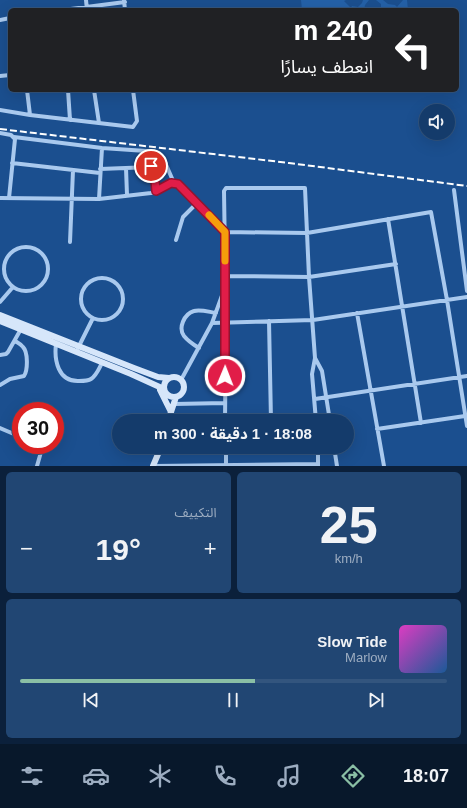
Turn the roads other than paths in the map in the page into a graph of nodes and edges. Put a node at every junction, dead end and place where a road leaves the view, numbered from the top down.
1 (86, 0) edge
2 (124, 1) edge
3 (86, 8) edge
4 (27, 92) edge
5 (68, 92) edge
6 (94, 92) edge
7 (133, 92) edge
8 (0, 110) edge
9 (30, 115) junction
10 (70, 120) junction
11 (99, 123) junction
12 (0, 133) edge
13 (14, 137) junction
14 (102, 148) junction
15 (12, 163) junction
16 (126, 168) junction
17 (73, 170) junction
18 (100, 171) junction
19 (174, 183) junction
20 (454, 190) dead end
21 (156, 191) junction
22 (128, 195) junction
23 (0, 198) edge
24 (9, 198) junction
25 (72, 199) junction
26 (98, 199) junction
27 (197, 203) junction
28 (388, 219) junction
29 (225, 232) junction
30 (307, 233) junction
31 (176, 240) dead end
32 (70, 242) dead end
33 (396, 264) junction
34 (225, 276) junction
35 (309, 277) junction
36 (12, 287) junction
37 (225, 288) junction
38 (467, 291) edge
39 (467, 297) edge
40 (447, 300) junction
41 (0, 302) edge
42 (402, 307) junction
43 (216, 313) junction
44 (357, 314) junction
45 (0, 315) edge
46 (93, 318) junction
47 (269, 320) junction
48 (313, 320) junction
49 (0, 321) edge
50 (226, 322) junction
51 (212, 323) junction
52 (21, 326) junction
53 (15, 341) junction
54 (56, 344) junction
55 (79, 346) junction
56 (199, 348) junction
57 (76, 352) junction
58 (0, 355) edge
59 (315, 358) junction
60 (102, 362) junction
61 (467, 376) edge
62 (169, 378) junction
63 (459, 378) junction
64 (181, 380) junction
65 (415, 384) junction
66 (0, 385) edge
67 (157, 385) junction
68 (164, 390) junction
69 (371, 391) junction
70 (176, 397) junction
71 (327, 398) junction
72 (314, 399) junction
73 (225, 403) junction
74 (174, 404) junction
75 (171, 412) joint
76 (225, 414) edge
77 (271, 414) edge
78 (315, 414) edge
79 (329, 414) edge
80 (465, 416) junction
81 (421, 423) junction
82 (467, 426) edge
83 (0, 428) edge
84 (377, 429) junction
85 (12, 433) edge
86 (40, 454) edge
87 (158, 454) edge
88 (226, 454) edge
89 (318, 454) edge
90 (335, 454) edge
91 (226, 465) edge
92 (318, 465) edge
93 (37, 466) edge
94 (154, 466) edge
95 (337, 466) edge
96 (384, 466) edge

1 - 3 street
2 - 3 street
4 - 9 street
5 - 10 street
6 - 11 street
7 - 11 street
8 - 9 street
9 - 10 street
10 - 11 street
12 - 13 street
13 - 14 street
13 - 15 street
14 - 18 street
14 - 19 street
15 - 17 street
15 - 24 street
16 - 18 street
16 - 21 street
16 - 22 street
17 - 18 street
17 - 25 street
18 - 26 street
19 - 21 street
19 - 27 street
20 - 38 street
21 - 22 street
22 - 26 street
23 - 24 street
24 - 25 street
25 - 26 street
25 - 32 street
27 - 29 street
27 - 31 street
28 - 30 street
28 - 33 street
28 - 40 street
29 - 30 street
29 - 30 street
29 - 34 street
30 - 35 street
33 - 35 street
33 - 42 street
34 - 35 street
34 - 37 street
35 - 48 street
36 - 36 street
36 - 41 street
37 - 43 street
37 - 50 street
39 - 40 street
40 - 42 street
40 - 63 street
42 - 44 street
42 - 65 street
43 - 51 street
43 - 56 street
44 - 48 street
44 - 69 street
45 - 52 main road
46 - 46 street
46 - 55 street
47 - 48 street
47 - 50 street
47 - 77 street
48 - 59 street
49 - 52 main road
50 - 51 street
50 - 73 street
51 - 56 street
52 - 53 street
52 - 54 main road
52 - 55 main road
53 - 58 street
53 - 66 street
54 - 57 main road
54 - 60 street
55 - 57 street
55 - 62 main road
56 - 64 street
57 - 60 main road
59 - 71 street
59 - 72 street
60 - 67 main road
61 - 63 street
62 - 64 main road
62 - 68 main road
63 - 65 street
63 - 80 street
64 - 70 main road
65 - 69 street
65 - 81 street
67 - 68 main road
67 - 75 main road
68 - 70 main road
69 - 71 street
69 - 84 street
70 - 74 main road
71 - 72 street
71 - 79 street
72 - 78 street
73 - 74 street
73 - 76 street
74 - 75 main road
80 - 81 street
80 - 82 street
81 - 84 street
83 - 85 street
84 - 96 street
86 - 93 street
87 - 94 main road
88 - 91 street
89 - 92 street
90 - 95 street
91 - 92 street
91 - 94 street

